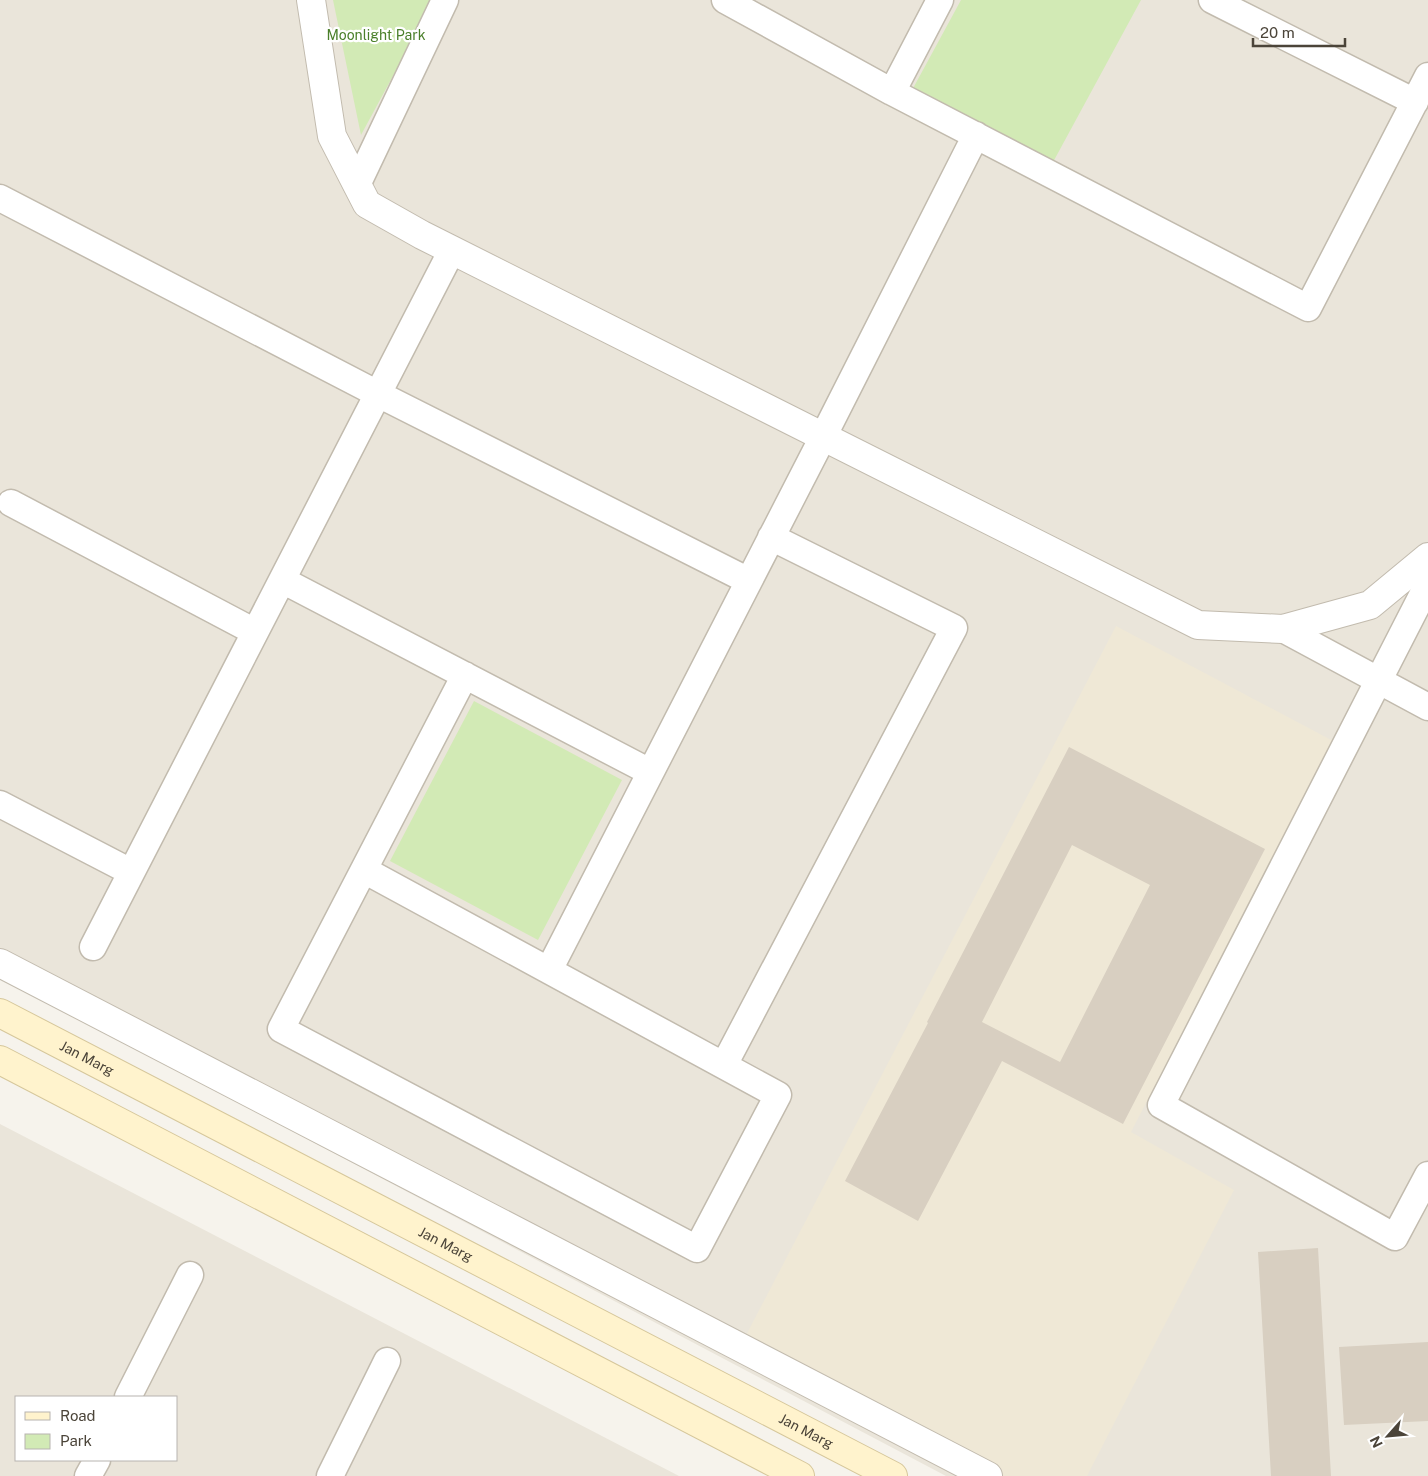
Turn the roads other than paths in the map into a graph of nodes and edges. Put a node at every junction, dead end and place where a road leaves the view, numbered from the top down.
1 (311, 0) edge
2 (445, 0) edge
3 (725, 0) edge
4 (940, 0) edge
5 (1212, 0) edge
6 (1428, 76) edge
7 (892, 92) junction
8 (1415, 102) junction
9 (976, 135) junction
10 (357, 185) junction
11 (0, 198) edge
12 (452, 250) junction
13 (378, 394) junction
14 (824, 437) junction
15 (12, 504) dead end
16 (771, 537) junction
17 (1428, 557) edge
18 (282, 580) junction
19 (749, 581) junction
20 (1428, 584) edge
21 (1283, 629) junction
22 (255, 632) junction
23 (465, 675) junction
24 (1378, 680) junction
25 (1428, 707) edge
26 (650, 772) junction
27 (0, 804) edge
28 (364, 870) junction
29 (132, 872) junction
30 (93, 947) dead end
31 (0, 963) edge
32 (549, 970) junction
33 (0, 1013) edge
34 (0, 1060) edge
35 (724, 1065) junction
36 (1428, 1175) edge
37 (190, 1275) dead end
38 (387, 1361) dead end
39 (129, 1396) edge
40 (96, 1461) edge
41 (88, 1476) edge
42 (330, 1476) edge
43 (800, 1476) edge
44 (893, 1476) edge
45 (988, 1476) edge

1 - 10 street
2 - 10 street
3 - 7 street
4 - 7 street
5 - 8 street
6 - 8 street
7 - 9 street
8 - 9 street
9 - 14 street
10 - 12 street
11 - 13 street
12 - 13 street
12 - 14 street
13 - 18 street
13 - 19 street
14 - 16 street
14 - 21 street
15 - 22 street
16 - 19 street
16 - 35 street
17 - 21 street
18 - 22 street
18 - 23 street
19 - 26 street
20 - 24 street
21 - 24 street
22 - 29 street
23 - 26 street
23 - 28 street
24 - 25 street
24 - 36 street
26 - 32 street
27 - 29 street
28 - 32 street
28 - 35 street
29 - 30 street
31 - 45 street
32 - 35 street
33 - 44 main road, Jan Marg
34 - 43 main road
37 - 39 street
38 - 42 street
40 - 41 street

